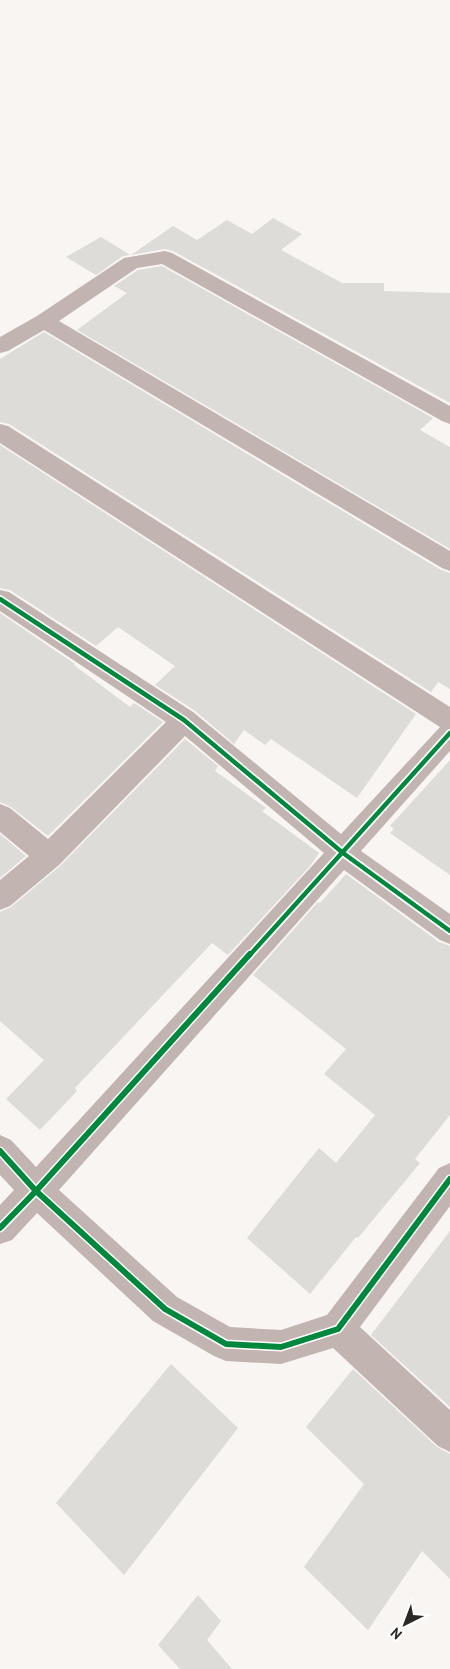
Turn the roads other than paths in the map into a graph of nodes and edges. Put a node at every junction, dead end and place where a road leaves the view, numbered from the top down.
1 (44, 321) junction
2 (0, 346) edge
3 (450, 416) edge
4 (0, 432) edge
5 (450, 562) edge
6 (0, 599) edge
7 (184, 720) junction
8 (450, 720) edge
9 (450, 732) edge
10 (0, 816) edge
11 (343, 853) junction
12 (49, 856) junction
13 (0, 897) edge
14 (450, 931) edge
15 (0, 1151) edge
16 (450, 1179) edge
17 (36, 1191) junction
18 (0, 1228) edge
19 (338, 1329) junction
20 (450, 1434) edge

1 - 2 street
1 - 3 street
1 - 5 street
4 - 8 street
6 - 7 street
7 - 11 street
7 - 12 street
9 - 11 street
10 - 12 street
11 - 14 street
11 - 17 street
12 - 13 street
15 - 17 street
16 - 19 street
17 - 18 street
17 - 19 street
19 - 20 street

